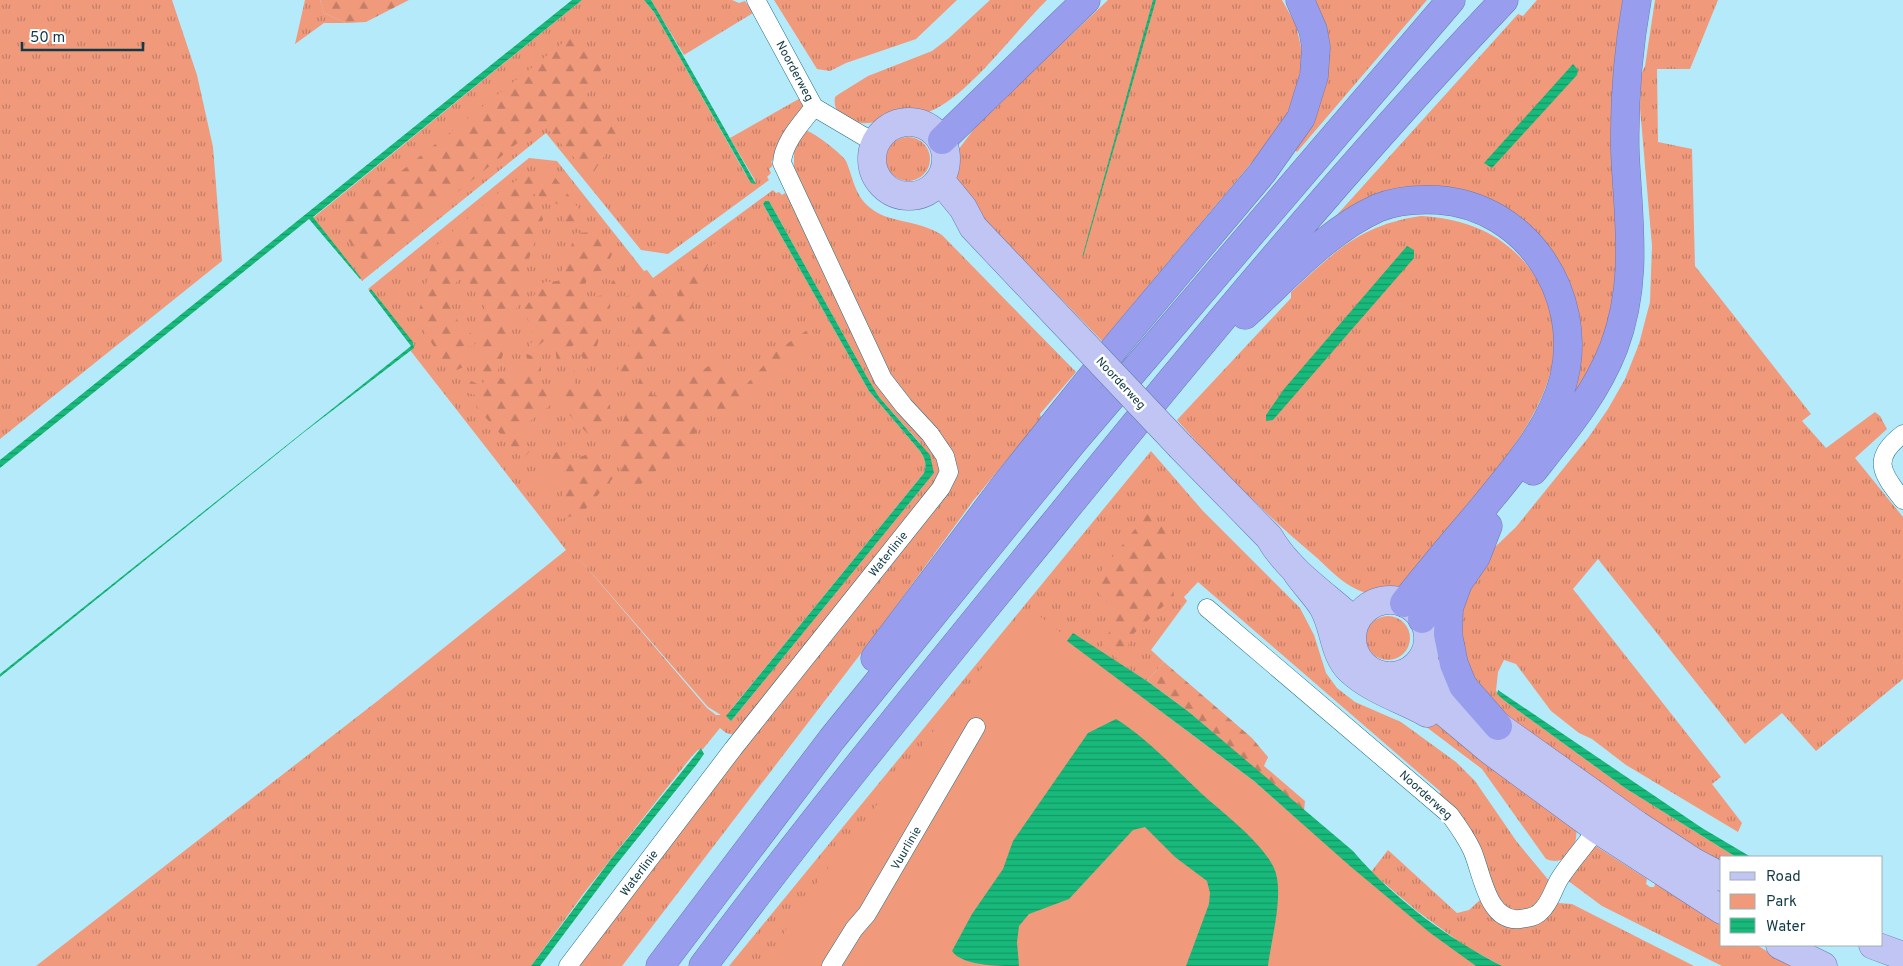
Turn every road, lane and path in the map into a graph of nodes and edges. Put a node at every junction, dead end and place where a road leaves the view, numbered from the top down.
1 (756, 0) edge
2 (1063, 0) edge
3 (1086, 0) edge
4 (1300, 0) edge
5 (1450, 0) edge
6 (1504, 0) edge
7 (1638, 0) edge
8 (814, 107) junction
9 (936, 134) junction
10 (875, 143) junction
11 (933, 186) junction
12 (1163, 390) junction
13 (1903, 434) edge
14 (1903, 500) edge
15 (1488, 526) junction
16 (1269, 537) junction
17 (1295, 570) junction
18 (1207, 608) dead end
19 (1413, 611) junction
20 (1361, 615) junction
21 (1410, 668) junction
22 (976, 727) dead end
23 (1494, 738) junction
24 (832, 739) junction
25 (1597, 829) junction
26 (1720, 876) edge
27 (1720, 909) edge
28 (1782, 946) edge
29 (1875, 946) edge
30 (1903, 956) edge
31 (568, 966) edge
32 (660, 966) edge
33 (703, 966) edge
34 (831, 966) edge
35 (1823, 966) edge

1 - 8 street, Noorderweg
2 - 9 highway
3 - 9 highway
4 - 24 highway
5 - 24 highway
6 - 12 highway
7 - 15 highway
8 - 10 street, Noorderweg
8 - 31 street, Waterlinie
9 - 10 main road
9 - 11 main road
10 - 11 main road
11 - 16 main road, Noorderweg, bridge
12 - 19 highway
12 - 33 highway
13 - 14 street
15 - 19 highway
15 - 23 highway
16 - 17 main road, Noorderweg
16 - 20 main road, Noorderweg
17 - 20 main road, Noorderweg
17 - 23 main road, Noorderweg
18 - 25 street, Noorderweg
19 - 20 main road
19 - 21 main road
20 - 21 main road
21 - 23 main road, Noorderweg
22 - 34 street, Vuurlinie
23 - 25 main road, Noorderweg
23 - 26 main road, Noorderweg
24 - 32 highway
25 - 27 main road, Noorderweg
28 - 35 main road
29 - 30 main road

